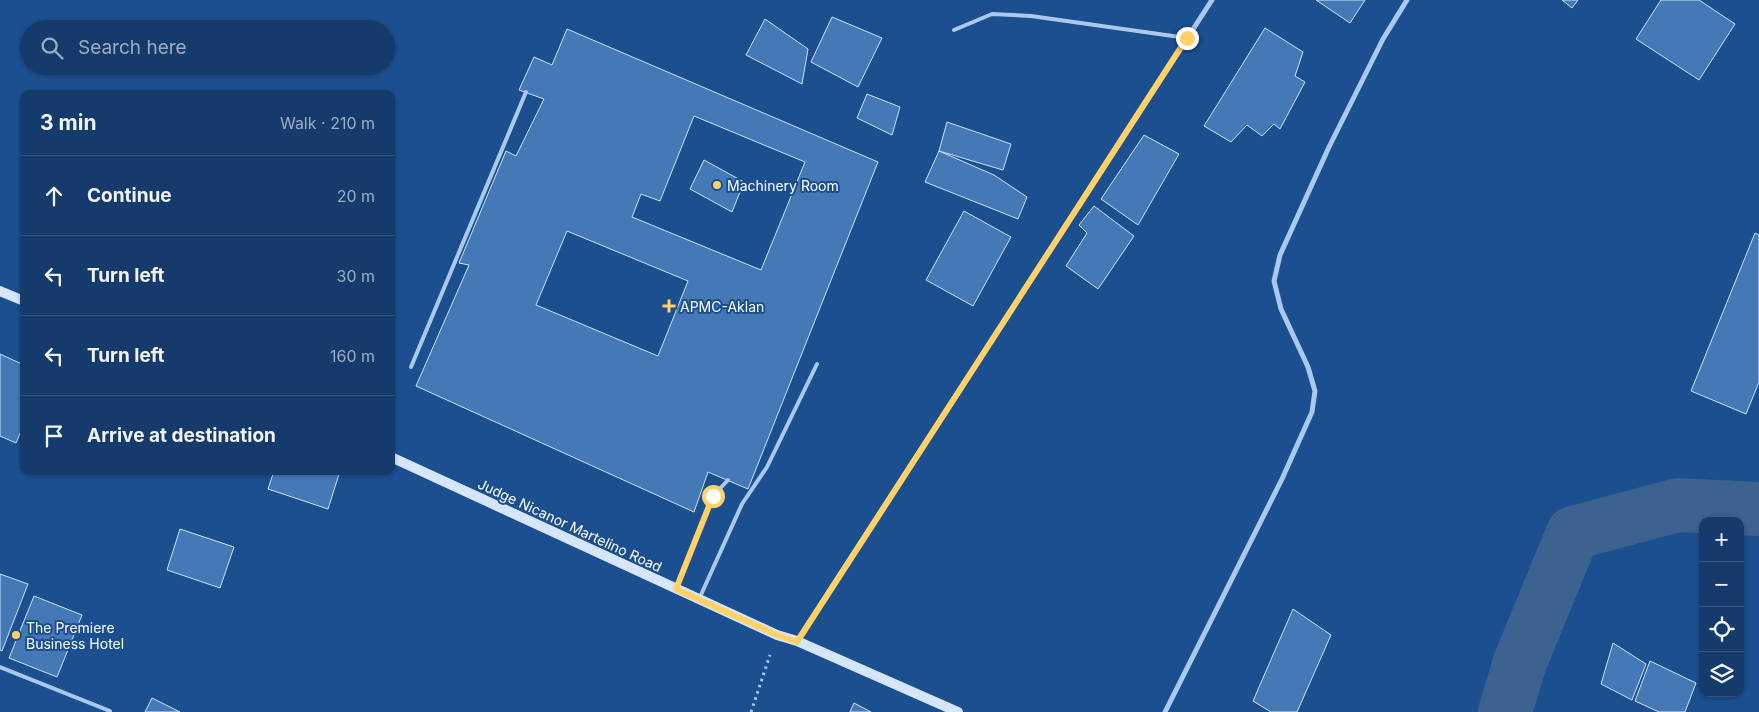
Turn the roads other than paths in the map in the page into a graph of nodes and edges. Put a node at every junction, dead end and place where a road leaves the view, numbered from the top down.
1 (1212, 0) edge
2 (1408, 0) edge
3 (954, 30) dead end
4 (1187, 38) junction
5 (526, 92) dead end
6 (0, 291) edge
7 (20, 299) edge
8 (817, 364) dead end
9 (411, 367) dead end
10 (395, 459) edge
11 (728, 480) dead end
12 (676, 589) junction
13 (700, 599) junction
14 (797, 642) junction
15 (0, 667) edge
16 (110, 711) edge
17 (958, 712) edge
18 (1165, 712) edge

1 - 4 street
2 - 18 street
3 - 4 lane
4 - 14 street
5 - 9 lane
6 - 7 main road
8 - 13 lane
10 - 12 main road, Judge Nicanor Martelino Road
11 - 12 lane
12 - 13 main road, Judge Nicanor Martelino Road
13 - 14 main road, Judge Nicanor Martelino Road
14 - 17 main road, Judge Nicanor Martelino Road
15 - 16 lane

